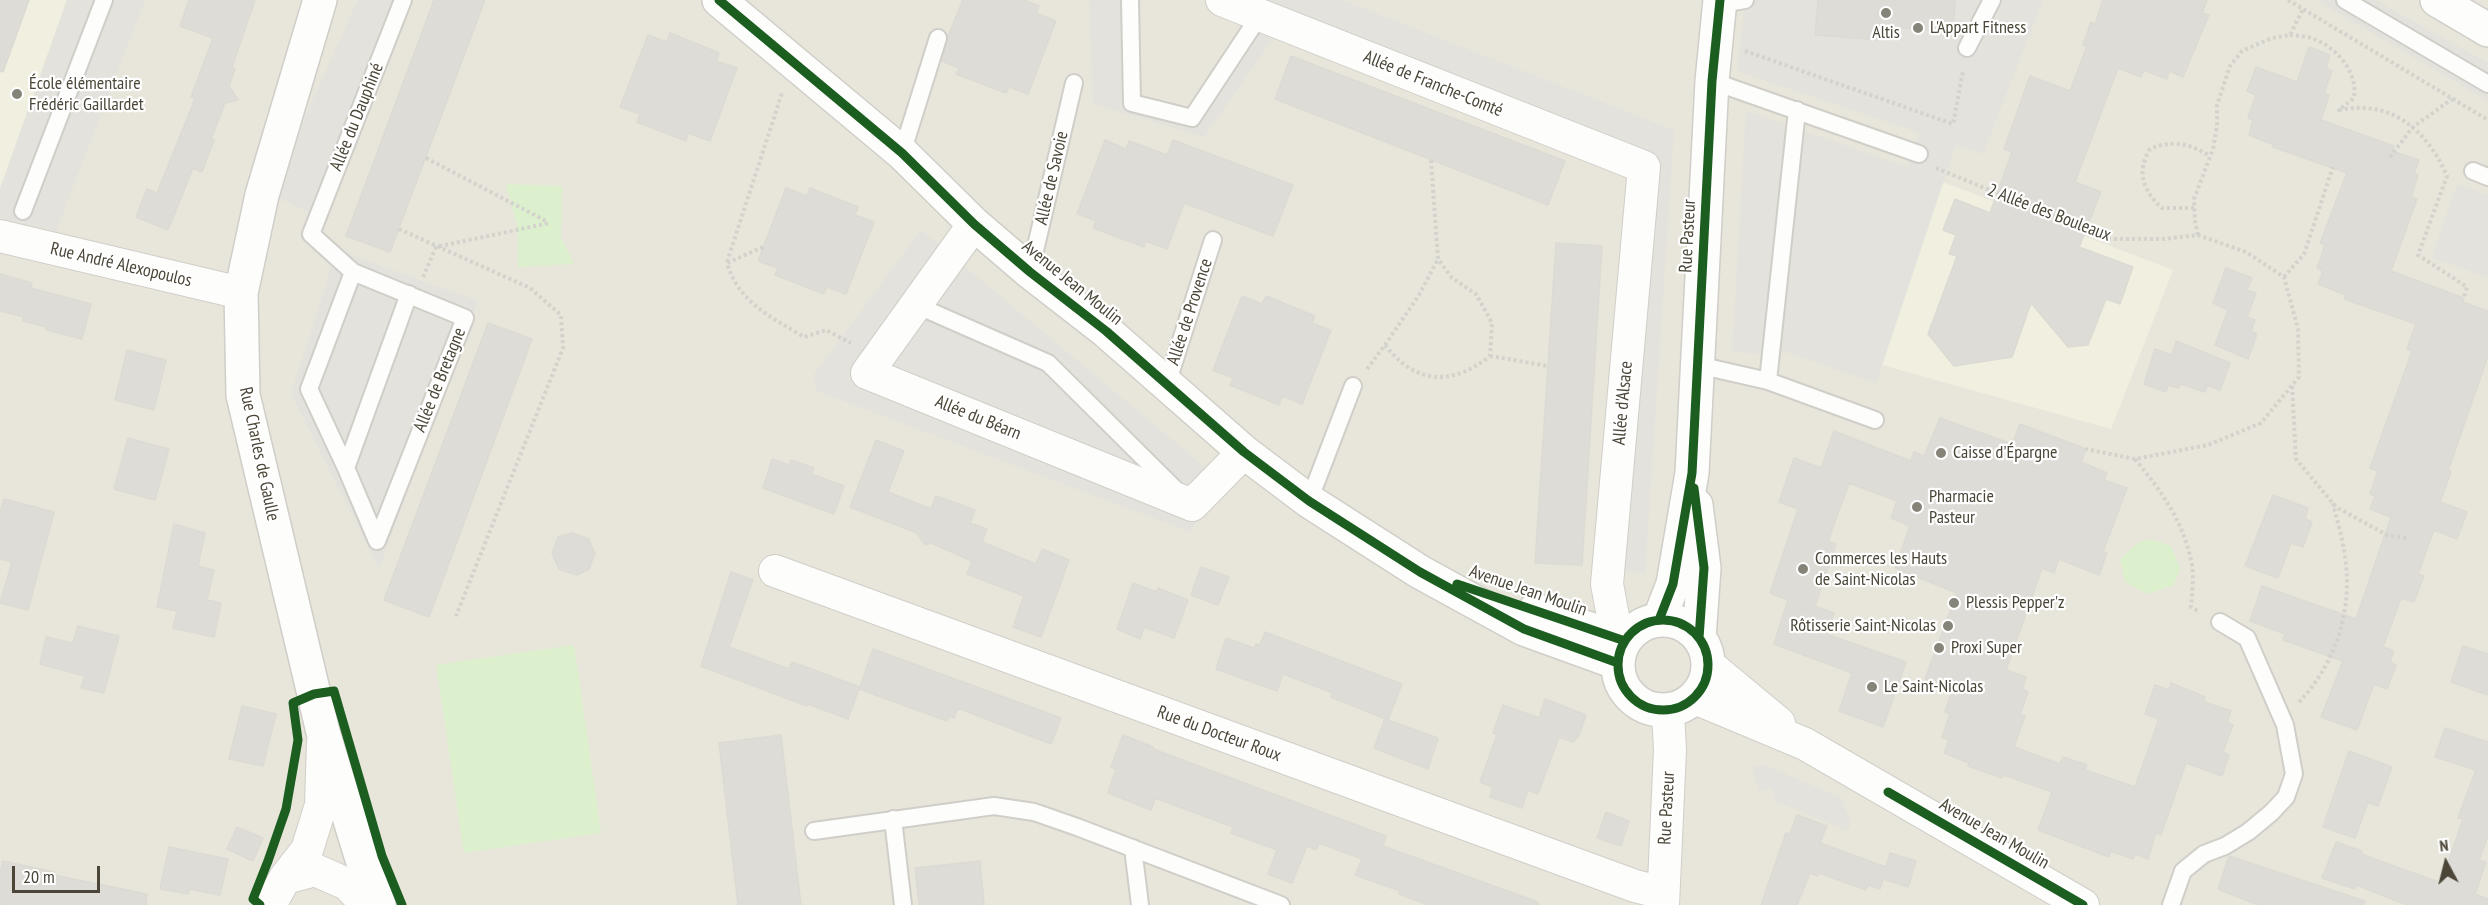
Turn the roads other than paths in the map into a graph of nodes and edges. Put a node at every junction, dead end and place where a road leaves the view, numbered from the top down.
1 (104, 0) edge
2 (320, 0) edge
3 (403, 0) edge
4 (719, 0) edge
5 (1130, 0) edge
6 (1222, 0) edge
7 (1992, 0) edge
8 (2345, 0) edge
9 (2437, 0) edge
10 (1728, 1) edge
11 (1260, 15) junction
12 (2488, 30) edge
13 (938, 38) dead end
14 (1967, 48) road end
15 (1712, 81) junction
16 (1074, 83) dead end
17 (2488, 84) edge
18 (1797, 110) junction
19 (902, 153) junction
20 (1919, 154) dead end
21 (1644, 167) joint
22 (23, 211) dead end
23 (974, 224) junction
24 (311, 234) joint
25 (0, 236) edge
26 (1213, 240) dead end
27 (353, 272) junction
28 (1030, 272) junction
29 (241, 293) junction
30 (412, 296) junction
31 (916, 304) junction
32 (1698, 365) junction
33 (1768, 381) junction
34 (1167, 384) junction
35 (1353, 386) road end
36 (1875, 420) dead end
37 (1244, 452) junction
38 (346, 468) junction
39 (1692, 473) junction
40 (1309, 501) junction
41 (1192, 505) junction
42 (775, 571) dead end
43 (1659, 620) junction
44 (2220, 622) road end
45 (1620, 647) junction
46 (1704, 652) junction
47 (1682, 704) junction
48 (323, 732) junction
49 (1805, 744) junction
50 (893, 819) junction
51 (814, 831) dead end
52 (1133, 848) junction
53 (285, 878) junction
54 (1663, 899) edge
55 (270, 905) edge
56 (367, 905) edge
57 (379, 905) edge
58 (903, 905) edge
59 (1140, 905) edge
60 (1281, 905) edge
61 (2083, 905) edge
62 (2171, 905) edge

1 - 22 lane
2 - 29 street, Rue Charles de Gaulle
3 - 24 lane, Allée du Dauphiné
4 - 19 street, Avenue Jean Moulin
5 - 11 lane
6 - 11 street, Allée de Franche-Comté
7 - 14 lane
8 - 17 lane
9 - 12 street
10 - 15 street, Rue Pasteur
11 - 21 street, Allée de Franche-Comté
13 - 19 lane
15 - 18 lane
15 - 32 street, Rue Pasteur
16 - 28 lane, Allée de Savoie
18 - 20 lane
18 - 33 lane
19 - 23 street, Avenue Jean Moulin
21 - 45 street, Allée d'Alsace
23 - 28 street, Avenue Jean Moulin
23 - 31 street
24 - 27 lane, Allée de Bretagne
25 - 29 street, Rue André Alexopoulos
26 - 34 lane, Allée de Provence
27 - 30 lane, Allée de Bretagne
27 - 38 lane
28 - 34 street, Avenue Jean Moulin
29 - 48 street, Rue Charles de Gaulle
30 - 38 lane
30 - 38 lane, Allée de Bretagne
31 - 41 lane
31 - 41 street, Allée du Béarn
32 - 33 lane
32 - 39 street, Rue Pasteur
33 - 36 lane
34 - 37 street, Avenue Jean Moulin
35 - 40 lane
37 - 40 street, Avenue Jean Moulin
37 - 41 street
39 - 43 street, Rue Pasteur
39 - 46 street, Rue Pasteur
40 - 45 street, Avenue Jean Moulin
42 - 54 street, Rue du Docteur Roux
43 - 45 street
43 - 46 street
44 - 62 lane
45 - 47 street
46 - 47 street
46 - 49 street, Avenue Jean Moulin
47 - 49 street, Avenue Jean Moulin
47 - 54 street, Rue Pasteur
48 - 53 street
48 - 57 street, Rue Charles de Gaulle
49 - 61 street, Avenue Jean Moulin
50 - 51 lane
50 - 52 lane
50 - 58 lane
52 - 59 lane
52 - 60 lane
53 - 55 street
53 - 56 street

